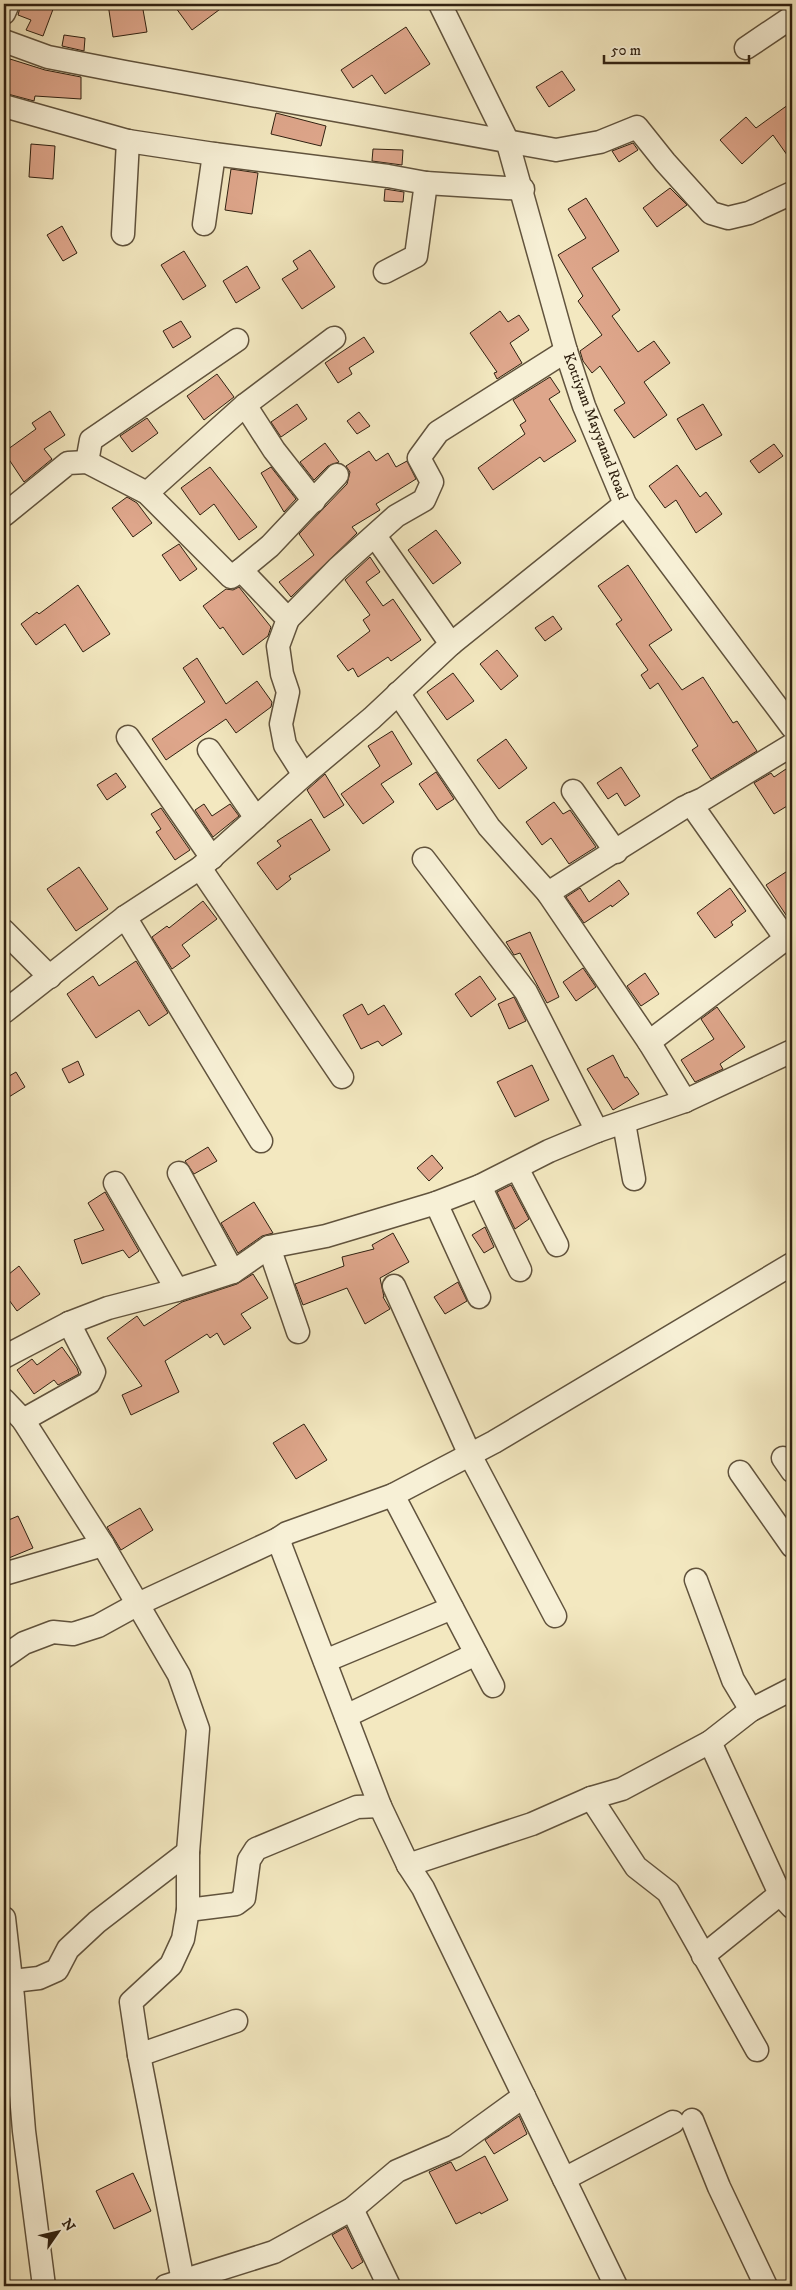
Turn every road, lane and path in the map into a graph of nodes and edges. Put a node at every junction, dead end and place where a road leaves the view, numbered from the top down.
1 (8, 4) edge
2 (440, 4) edge
3 (4, 13) edge
4 (792, 17) edge
5 (4, 41) edge
6 (746, 48) dead end
7 (4, 106) edge
8 (128, 140) junction
9 (508, 140) junction
10 (214, 154) junction
11 (426, 183) junction
12 (522, 189) junction
13 (792, 194) edge
14 (204, 224) dead end
15 (123, 234) dead end
16 (385, 272) dead end
17 (334, 338) dead end
18 (238, 340) dead end
19 (566, 351) junction
20 (245, 405) junction
21 (87, 462) junction
22 (337, 475) dead end
23 (147, 493) junction
24 (314, 501) junction
25 (625, 504) junction
26 (4, 515) edge
27 (375, 536) junction
28 (241, 570) junction
29 (288, 618) junction
30 (451, 644) junction
31 (398, 693) junction
32 (792, 727) edge
33 (128, 737) dead end
34 (792, 745) edge
35 (209, 750) dead end
36 (304, 775) junction
37 (573, 791) dead end
38 (691, 804) junction
39 (256, 818) junction
40 (616, 852) junction
41 (424, 859) dead end
42 (206, 863) junction
43 (548, 894) junction
44 (124, 916) junction
45 (4, 931) edge
46 (789, 936) edge
47 (50, 977) junction
48 (4, 1012) edge
49 (649, 1042) junction
50 (792, 1051) edge
51 (342, 1077) dead end
52 (685, 1102) junction
53 (624, 1124) junction
54 (597, 1131) junction
55 (262, 1141) dead end
56 (517, 1168) junction
57 (179, 1173) dead end
58 (634, 1179) dead end
59 (114, 1183) dead end
60 (480, 1186) junction
61 (436, 1203) junction
62 (557, 1245) dead end
63 (269, 1247) junction
64 (792, 1264) edge
65 (520, 1270) dead end
66 (233, 1272) junction
67 (394, 1286) dead end
68 (177, 1290) junction
69 (479, 1297) dead end
70 (70, 1323) junction
71 (298, 1332) dead end
72 (4, 1357) edge
73 (4, 1400) edge
74 (23, 1420) junction
75 (470, 1455) junction
76 (740, 1472) dead end
77 (393, 1496) junction
78 (278, 1539) junction
79 (103, 1545) junction
80 (792, 1546) edge
81 (4, 1574) edge
82 (696, 1580) dead end
83 (138, 1604) junction
84 (452, 1608) junction
85 (555, 1616) dead end
86 (476, 1654) junction
87 (4, 1657) edge
88 (325, 1661) junction
89 (492, 1686) dead end
90 (792, 1689) edge
91 (751, 1710) junction
92 (346, 1716) junction
93 (710, 1742) junction
94 (591, 1798) junction
95 (380, 1806) junction
96 (188, 1852) junction
97 (408, 1865) junction
98 (786, 1901) edge
99 (188, 1910) junction
100 (4, 1918) edge
101 (703, 1956) junction
102 (8, 1981) edge
103 (236, 2021) dead end
104 (757, 2050) dead end
105 (139, 2055) junction
106 (524, 2096) junction
107 (564, 2179) junction
108 (352, 2208) junction
109 (178, 2285) edge
110 (44, 2286) edge
111 (389, 2286) edge
112 (616, 2286) edge
113 (766, 2286) edge

1 - 3 street
2 - 9 street, Kottiyam Mayyanad Road
4 - 6 street
5 - 9 street
7 - 8 street
8 - 10 street
8 - 15 street
9 - 12 street, Kottiyam Mayyanad Road
9 - 13 street
10 - 11 street
10 - 14 street
11 - 12 street
11 - 16 street
12 - 19 street, Kottiyam Mayyanad Road
17 - 20 street
18 - 21 street
19 - 25 street, Kottiyam Mayyanad Road
19 - 27 street
20 - 23 street
20 - 24 street
21 - 23 street
21 - 26 street
22 - 24 street
23 - 28 street
24 - 28 street
25 - 30 street
25 - 32 street, Kottiyam Mayyanad Road
27 - 29 street
27 - 30 street
28 - 29 street
29 - 36 street
30 - 31 street
31 - 36 street
31 - 43 street
33 - 42 street
34 - 38 street
35 - 39 street
36 - 39 street
37 - 40 street
38 - 40 street
38 - 46 street
39 - 42 street
40 - 43 street
41 - 54 street
42 - 44 street
42 - 51 street
43 - 49 street
44 - 47 street
44 - 55 street
45 - 47 street
46 - 49 street
47 - 48 street
49 - 52 street
50 - 52 street
52 - 53 street
53 - 54 street
53 - 58 street
54 - 56 street
56 - 60 street
56 - 62 street
57 - 66 street
59 - 68 street
60 - 61 street
60 - 65 street
61 - 63 street
61 - 69 street
63 - 66 street
63 - 71 street
64 - 75 street
66 - 68 street
67 - 75 street
68 - 70 street
70 - 72 street
70 - 74 street
73 - 74 street
74 - 79 street
75 - 77 street
75 - 85 street
76 - 80 street
77 - 78 street
77 - 84 street
78 - 83 street
78 - 88 street
79 - 81 street
79 - 83 street
82 - 91 street
83 - 87 street
83 - 96 street
84 - 86 street
84 - 88 street
86 - 89 street
86 - 92 street
88 - 92 street
90 - 91 street
91 - 93 street
92 - 95 street
93 - 94 street
93 - 98 street
94 - 97 street
94 - 101 street
95 - 97 street
95 - 99 street
96 - 99 street
96 - 102 street
97 - 106 street
98 - 101 street
99 - 105 street
100 - 102 street
101 - 104 street
102 - 110 street
103 - 105 street
105 - 109 street
106 - 107 street
106 - 108 street
107 - 112 street
107 - 113 street
108 - 109 street
108 - 111 street

